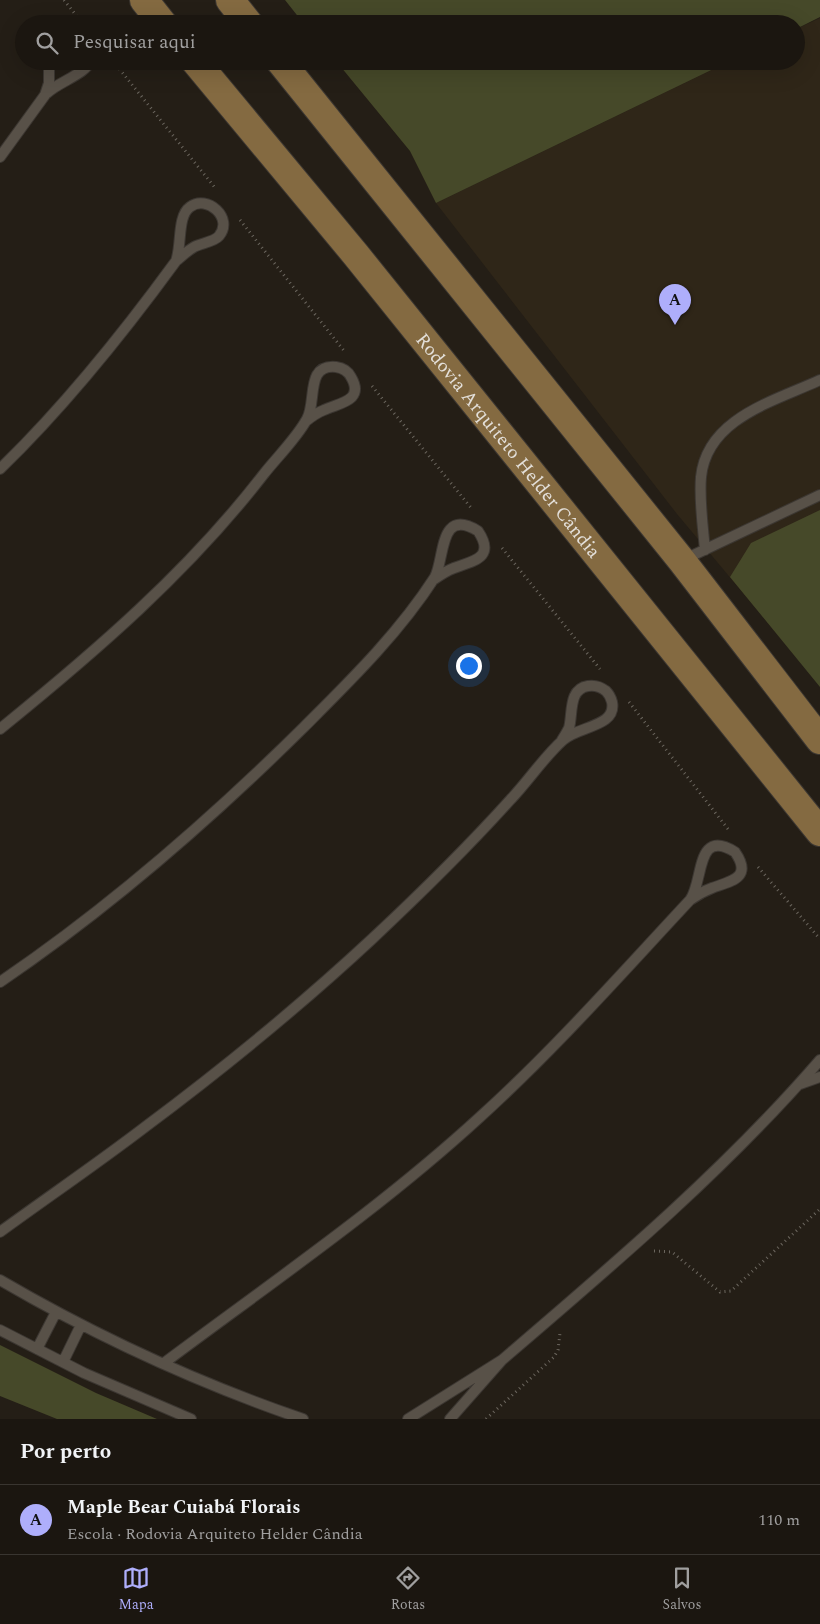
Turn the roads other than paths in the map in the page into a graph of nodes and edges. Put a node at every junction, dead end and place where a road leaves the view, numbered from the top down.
1 (144, 0) edge
2 (230, 0) edge
3 (156, 15) edge
4 (242, 15) edge
5 (49, 70) edge
6 (84, 70) edge
7 (202, 70) edge
8 (288, 70) edge
9 (45, 95) junction
10 (0, 157) edge
11 (176, 261) junction
12 (820, 380) edge
13 (305, 422) junction
14 (0, 469) edge
15 (820, 495) edge
16 (693, 555) junction
17 (433, 580) junction
18 (0, 729) edge
19 (562, 740) junction
20 (820, 740) edge
21 (820, 832) edge
22 (690, 900) junction
23 (0, 982) edge
24 (820, 1060) edge
25 (820, 1077) edge
26 (799, 1084) junction
27 (0, 1232) edge
28 (0, 1280) edge
29 (56, 1312) junction
30 (80, 1325) junction
31 (0, 1330) edge
32 (37, 1349) junction
33 (502, 1360) junction
34 (63, 1362) junction
35 (164, 1363) junction
36 (191, 1419) edge
37 (303, 1419) edge
38 (408, 1419) edge
39 (450, 1419) edge

1 - 3 main road
2 - 4 main road
5 - 9 lane
6 - 9 lane
7 - 21 main road, Rodovia Arquiteto Helder Cândia
8 - 16 main road
9 - 10 lane
11 - 11 lane
11 - 14 lane
12 - 16 lane
13 - 13 lane
13 - 18 lane
15 - 16 lane
16 - 20 main road
17 - 17 lane
17 - 23 lane
19 - 19 lane
19 - 27 lane
22 - 22 lane
22 - 35 lane
24 - 26 lane
25 - 26 lane
26 - 33 lane
28 - 29 lane
29 - 30 lane
29 - 32 lane
30 - 34 lane
30 - 35 lane
31 - 32 lane
32 - 34 lane
33 - 38 lane
33 - 39 lane
34 - 36 lane
35 - 37 lane

